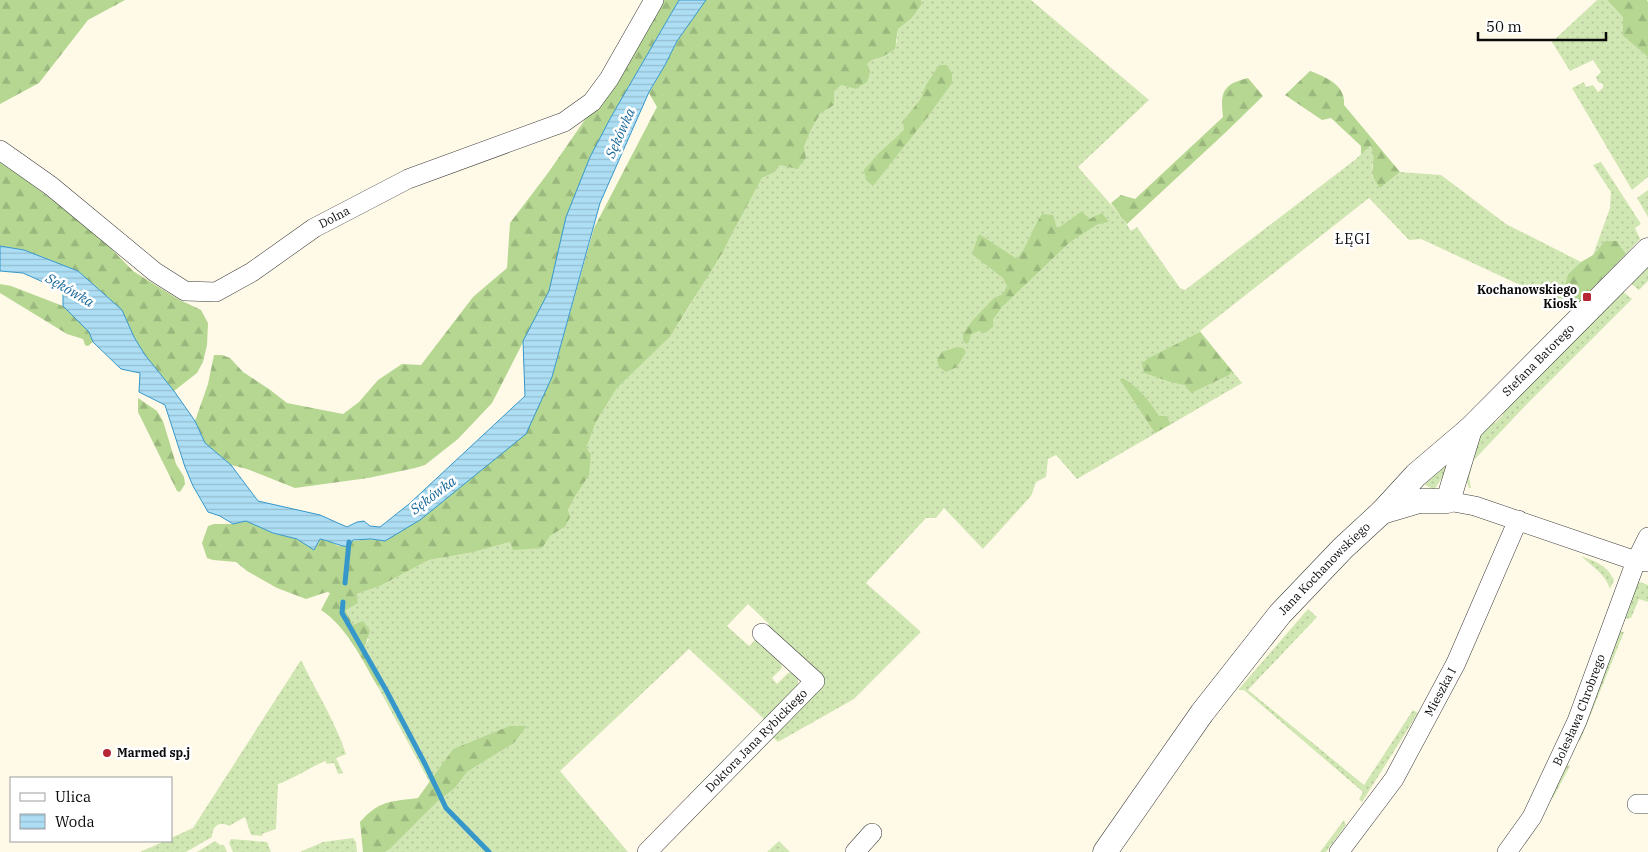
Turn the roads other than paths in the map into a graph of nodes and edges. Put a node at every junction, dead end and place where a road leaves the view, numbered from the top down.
1 (654, 0) edge
2 (0, 150) edge
3 (1648, 250) edge
4 (1470, 429) junction
5 (1416, 475) junction
6 (1438, 501) junction
7 (1382, 512) junction
8 (1518, 520) junction
9 (1648, 537) edge
10 (1642, 562) edge
11 (762, 633) dead end
12 (872, 833) dead end
13 (647, 852) edge
14 (854, 852) edge
15 (1105, 852) edge
16 (1339, 852) edge
17 (1508, 852) edge

1 - 2 street, Dolna
3 - 4 street, Stefana Batorego
4 - 5 street, Stefana Batorego
4 - 6 street, Stefana Batorego
5 - 6 street
5 - 7 street, Stefana Batorego
6 - 7 street, Jana Kochanowskiego
6 - 8 street, Jana Kochanowskiego
7 - 15 street, Jana Kochanowskiego
8 - 10 street, Jana Kochanowskiego
8 - 16 street, Mieszka I
9 - 10 street, Bolesława Chrobrego
10 - 17 street, Bolesława Chrobrego
11 - 13 street, Doktora Jana Rybickiego
12 - 14 street

